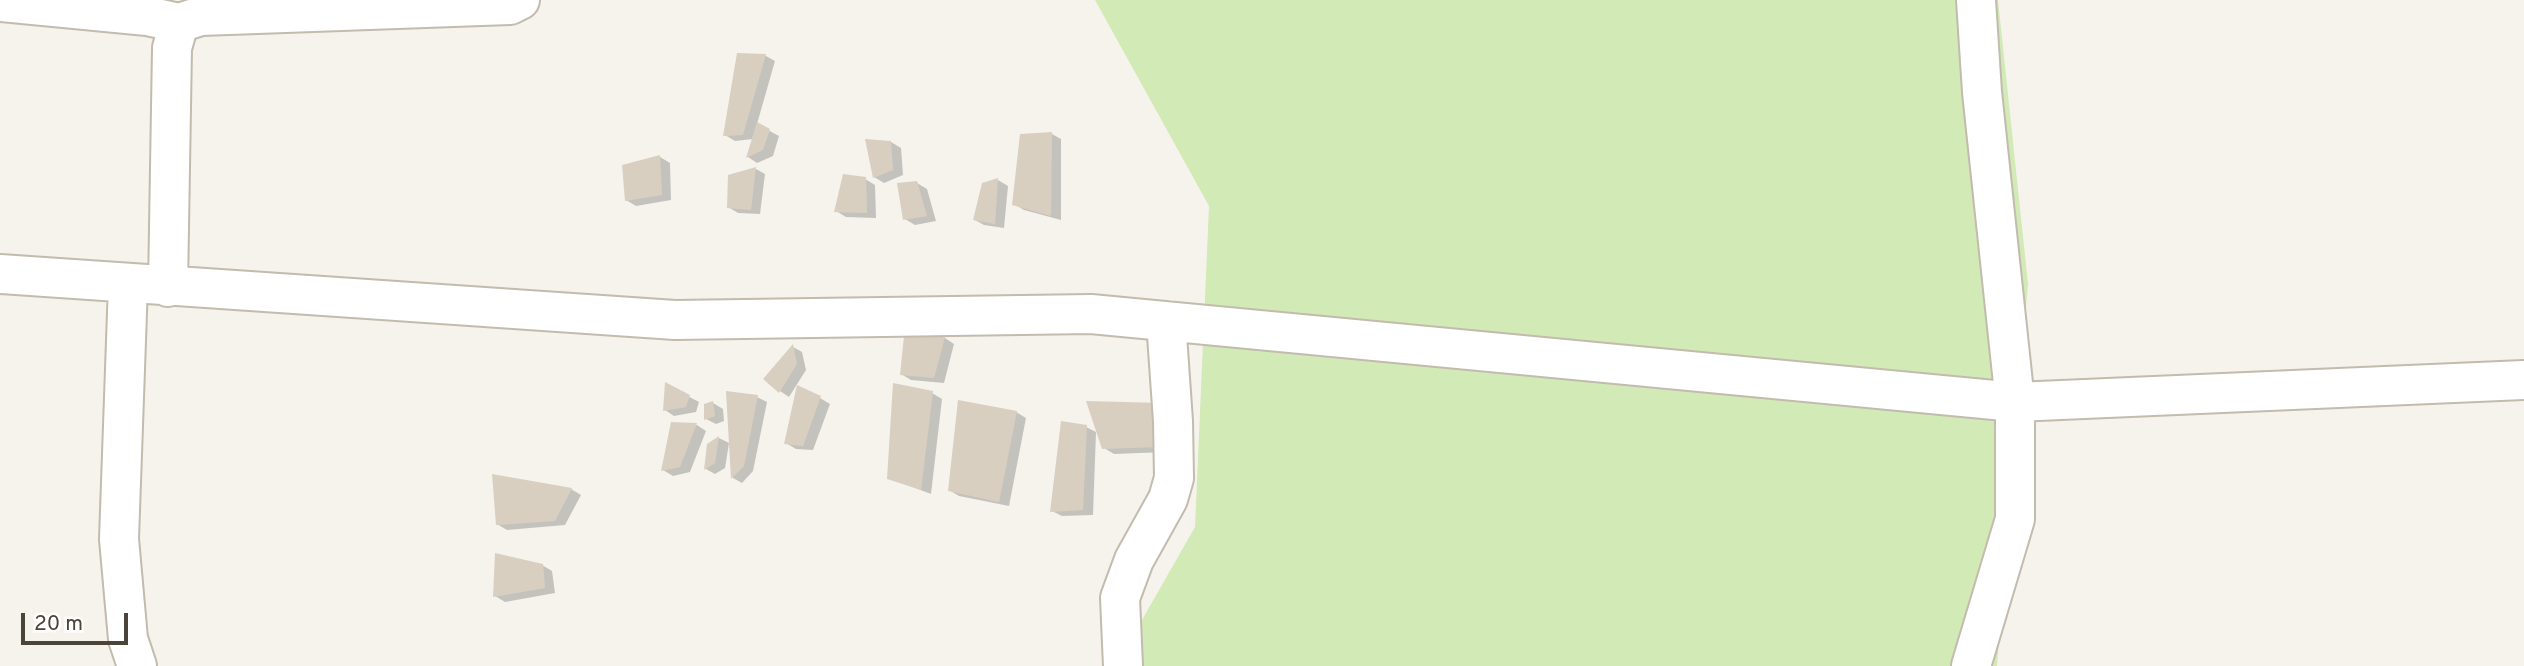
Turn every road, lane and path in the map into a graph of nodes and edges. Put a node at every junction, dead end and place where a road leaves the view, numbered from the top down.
1 (520, 0) edge
2 (1976, 0) edge
3 (0, 2) edge
4 (179, 23) junction
5 (0, 274) edge
6 (128, 284) junction
7 (168, 287) junction
8 (1166, 321) junction
9 (2524, 380) edge
10 (2015, 402) junction
11 (137, 666) edge
12 (1123, 666) edge
13 (1971, 666) edge

1 - 4 street
2 - 10 street
3 - 4 street
4 - 7 street
5 - 6 street
6 - 7 street
6 - 11 street
7 - 8 street
8 - 10 street
8 - 12 street
9 - 10 street
10 - 13 street

